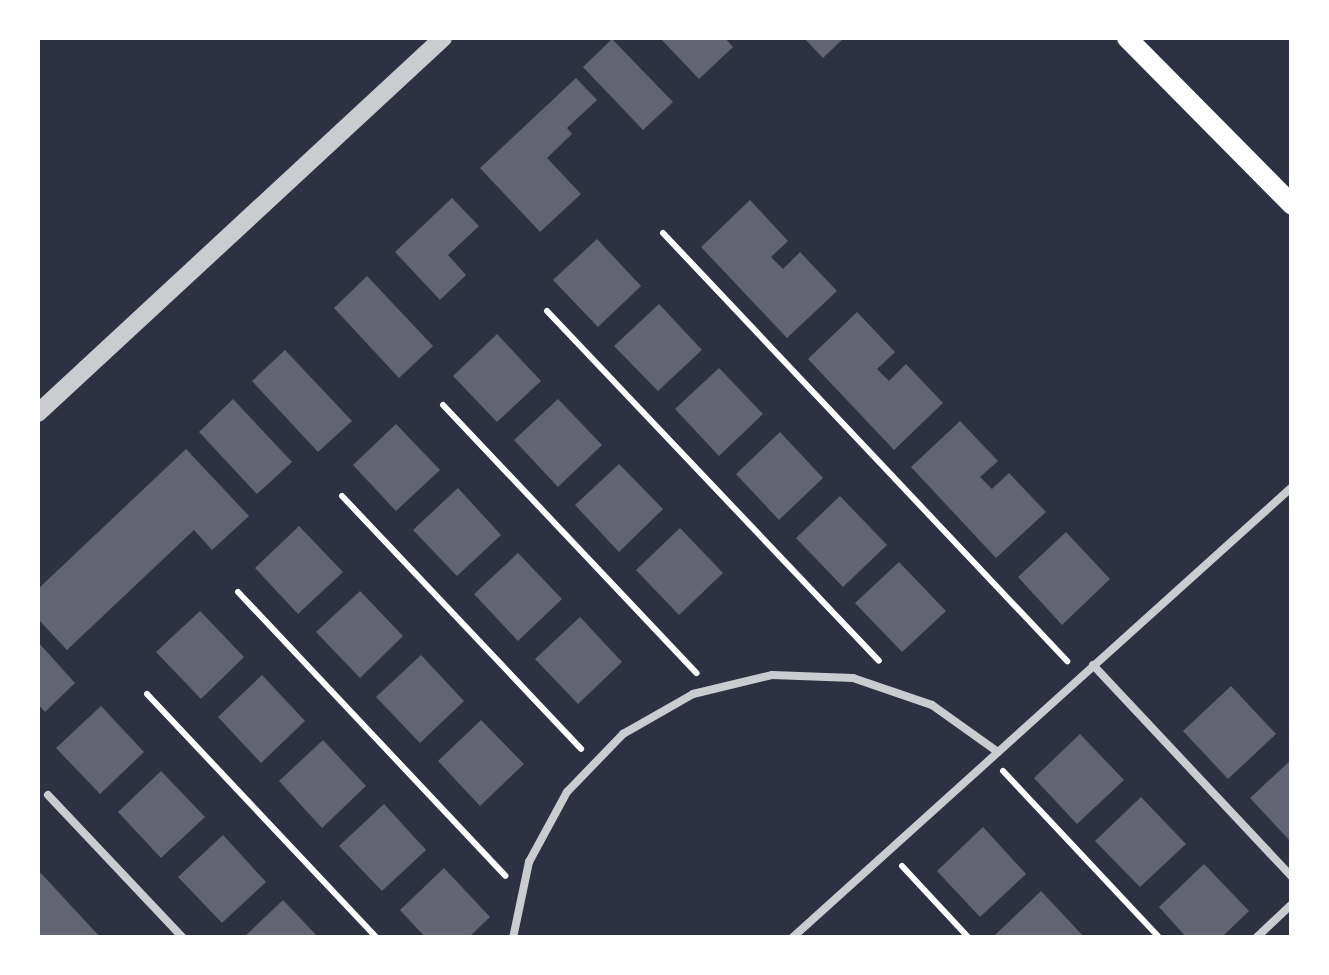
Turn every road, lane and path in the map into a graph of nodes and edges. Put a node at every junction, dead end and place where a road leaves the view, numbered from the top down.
1 (444, 38) edge
2 (1127, 38) edge
3 (1292, 205) edge
4 (664, 234) dead end
5 (547, 310) dead end
6 (443, 405) dead end
7 (38, 413) edge
8 (1292, 487) edge
9 (342, 496) dead end
10 (238, 592) dead end
11 (1094, 665) junction
12 (1082, 676) junction
13 (710, 688) junction
14 (893, 689) junction
15 (146, 694) dead end
16 (994, 755) junction
17 (592, 761) junction
18 (48, 794) dead end
19 (888, 851) junction
20 (1292, 877) edge
21 (521, 892) junction
22 (1292, 904) edge
23 (183, 938) edge
24 (376, 938) edge
25 (513, 938) edge
26 (792, 938) edge
27 (969, 938) edge
28 (1160, 938) edge
29 (1256, 938) edge

1 - 7 street
2 - 3 main road
4 - 12 path
5 - 14 path
6 - 13 path
8 - 11 lane
9 - 17 path
10 - 21 path
11 - 12 lane
11 - 20 lane
12 - 16 lane
13 - 14 lane
13 - 17 lane
14 - 16 lane
15 - 24 path
16 - 19 lane
16 - 28 path
17 - 21 lane
18 - 23 lane
19 - 26 lane
19 - 27 path
21 - 25 lane
22 - 29 lane

